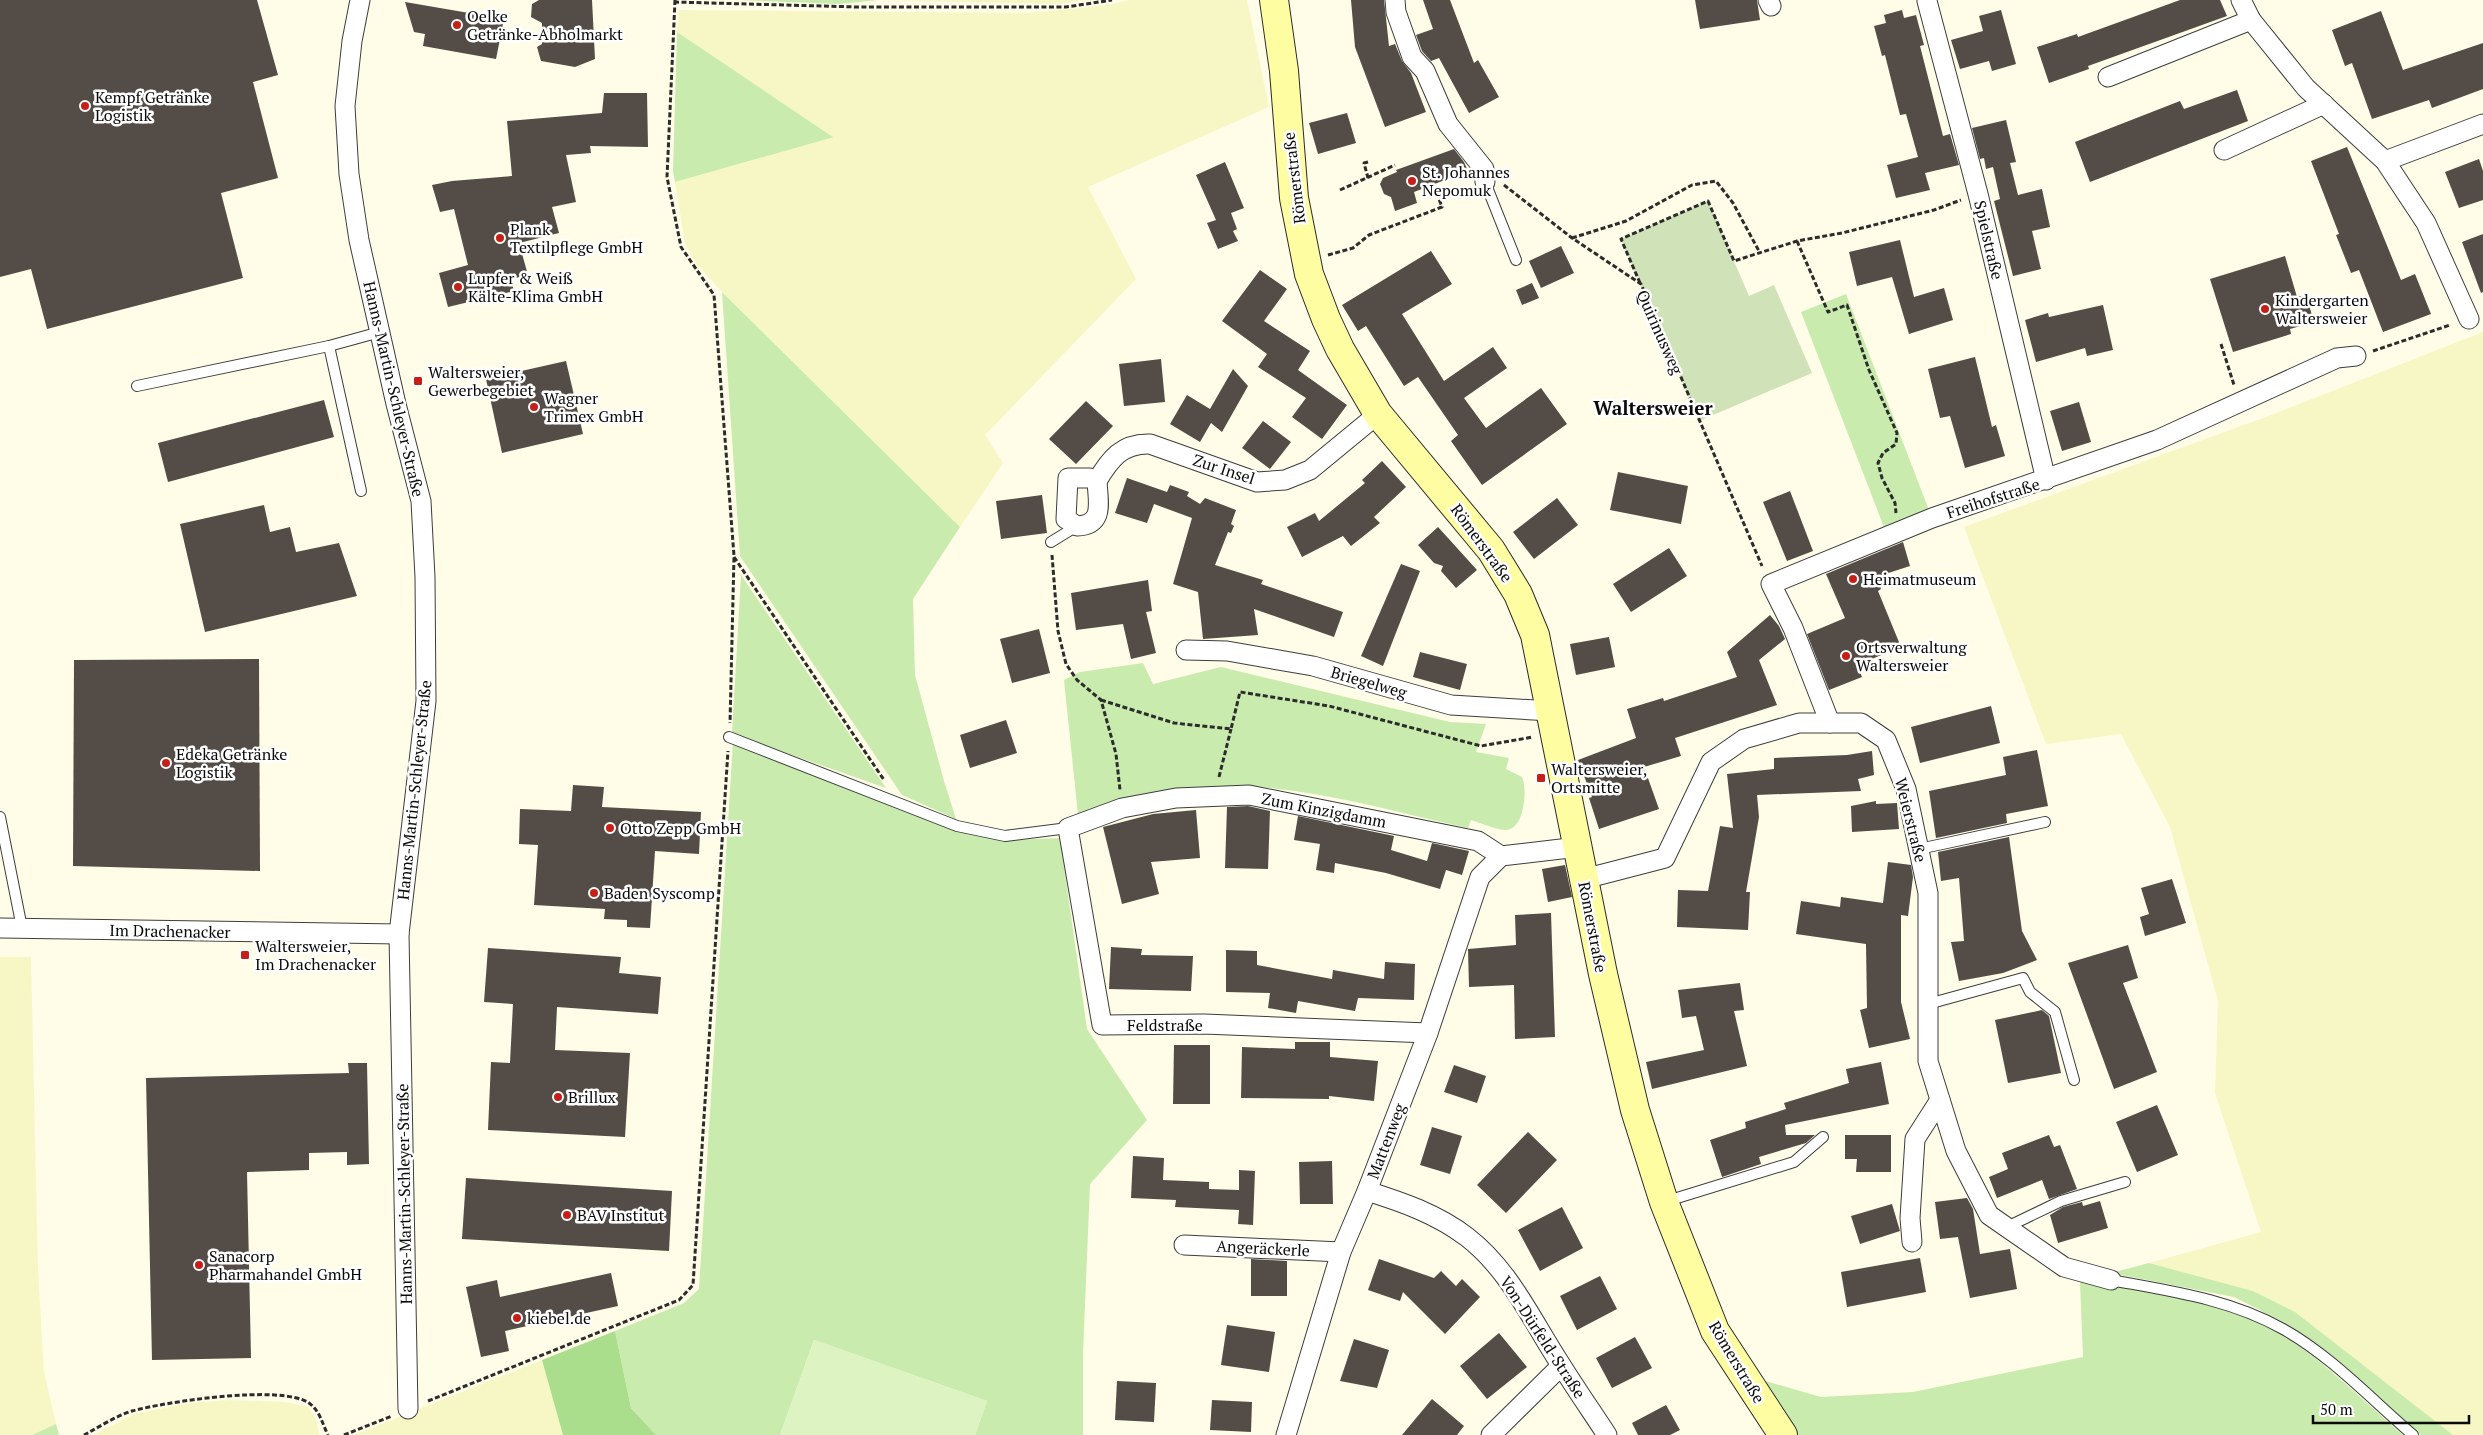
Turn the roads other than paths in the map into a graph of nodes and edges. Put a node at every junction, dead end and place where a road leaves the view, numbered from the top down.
1 (360, 0) edge
2 (1274, 0) edge
3 (1395, 0) edge
4 (2241, 0) edge
5 (1927, 1) edge
6 (2251, 20) junction
7 (2108, 77) dead end
8 (2324, 104) junction
9 (2483, 124) edge
10 (2224, 150) dead end
11 (2385, 160) junction
12 (1485, 175) joint
13 (1516, 260) dead end
14 (2469, 319) road end
15 (380, 332) junction
16 (329, 346) junction
17 (2356, 356) road end
18 (137, 386) dead end
19 (1378, 414) junction
20 (2046, 480) junction
21 (1097, 481) junction
22 (361, 491) dead end
23 (1077, 526) junction
24 (1051, 542) road end
25 (1186, 650) dead end
26 (1553, 722) junction
27 (1830, 723) junction
28 (729, 737) road end
29 (0, 817) edge
30 (2045, 822) dead end
31 (1068, 828) junction
32 (1578, 847) junction
33 (1919, 849) junction
34 (1501, 856) junction
35 (0, 866) edge
36 (11, 873) junction
37 (1584, 879) junction
38 (0, 928) edge
39 (22, 928) junction
40 (399, 934) junction
41 (1928, 1004) junction
42 (1428, 1033) junction
43 (2074, 1080) dead end
44 (1940, 1100) junction
45 (1823, 1138) dead end
46 (2125, 1182) dead end
47 (1367, 1191) junction
48 (1664, 1202) junction
49 (2007, 1227) junction
50 (1912, 1242) dead end
51 (1184, 1245) dead end
52 (1341, 1252) junction
53 (2111, 1280) joint
54 (1561, 1366) junction
55 (408, 1409) road end
56 (1286, 1435) edge
57 (1491, 1435) edge
58 (1607, 1435) edge
59 (1783, 1435) edge
60 (2413, 1435) edge

1 - 15 street, Hanns-Martin-Schleyer-Straße
2 - 19 street, Römerstraße
3 - 12 street
4 - 6 street
5 - 20 street, Spielstraße
6 - 7 street
6 - 8 street
8 - 10 street
8 - 11 street
9 - 11 street
11 - 14 street
12 - 13 lane
15 - 16 lane
15 - 40 street, Hanns-Martin-Schleyer-Straße
16 - 18 lane
16 - 22 lane
17 - 20 street, Freihofstraße
19 - 21 street, Zur Insel
19 - 26 street, Römerstraße
20 - 27 street, Freihofstraße
21 - 23 street
21 - 23 street
23 - 24 lane
25 - 26 street, Briegelweg
26 - 32 street, Römerstraße
27 - 33 street, Weierstraße
27 - 37 street, Weierstraße
28 - 31 lane
29 - 36 lane
30 - 33 lane
31 - 34 street, Zum Kinzigdamm
31 - 42 street, Feldstraße
32 - 34 street
32 - 37 street, Römerstraße
33 - 41 street, Weierstraße
34 - 42 street, Mattenweg
35 - 36 lane
36 - 39 lane
37 - 48 street, Römerstraße
38 - 39 street, Im Drachenacker
39 - 40 street, Im Drachenacker
40 - 55 street, Hanns-Martin-Schleyer-Straße
41 - 43 lane
41 - 44 street, Weierstraße
42 - 47 street, Mattenweg
44 - 49 street, Weierstraße
44 - 50 street
45 - 48 lane
46 - 49 lane
47 - 52 street, Mattenweg
47 - 54 street, Von-Dürfeld-Straße
48 - 59 street, Römerstraße
49 - 53 street, Weierstraße
51 - 52 street, Angeräckerle
52 - 56 street, Mattenweg
53 - 60 lane
54 - 57 street
54 - 58 street, Von-Dürfeld-Straße

